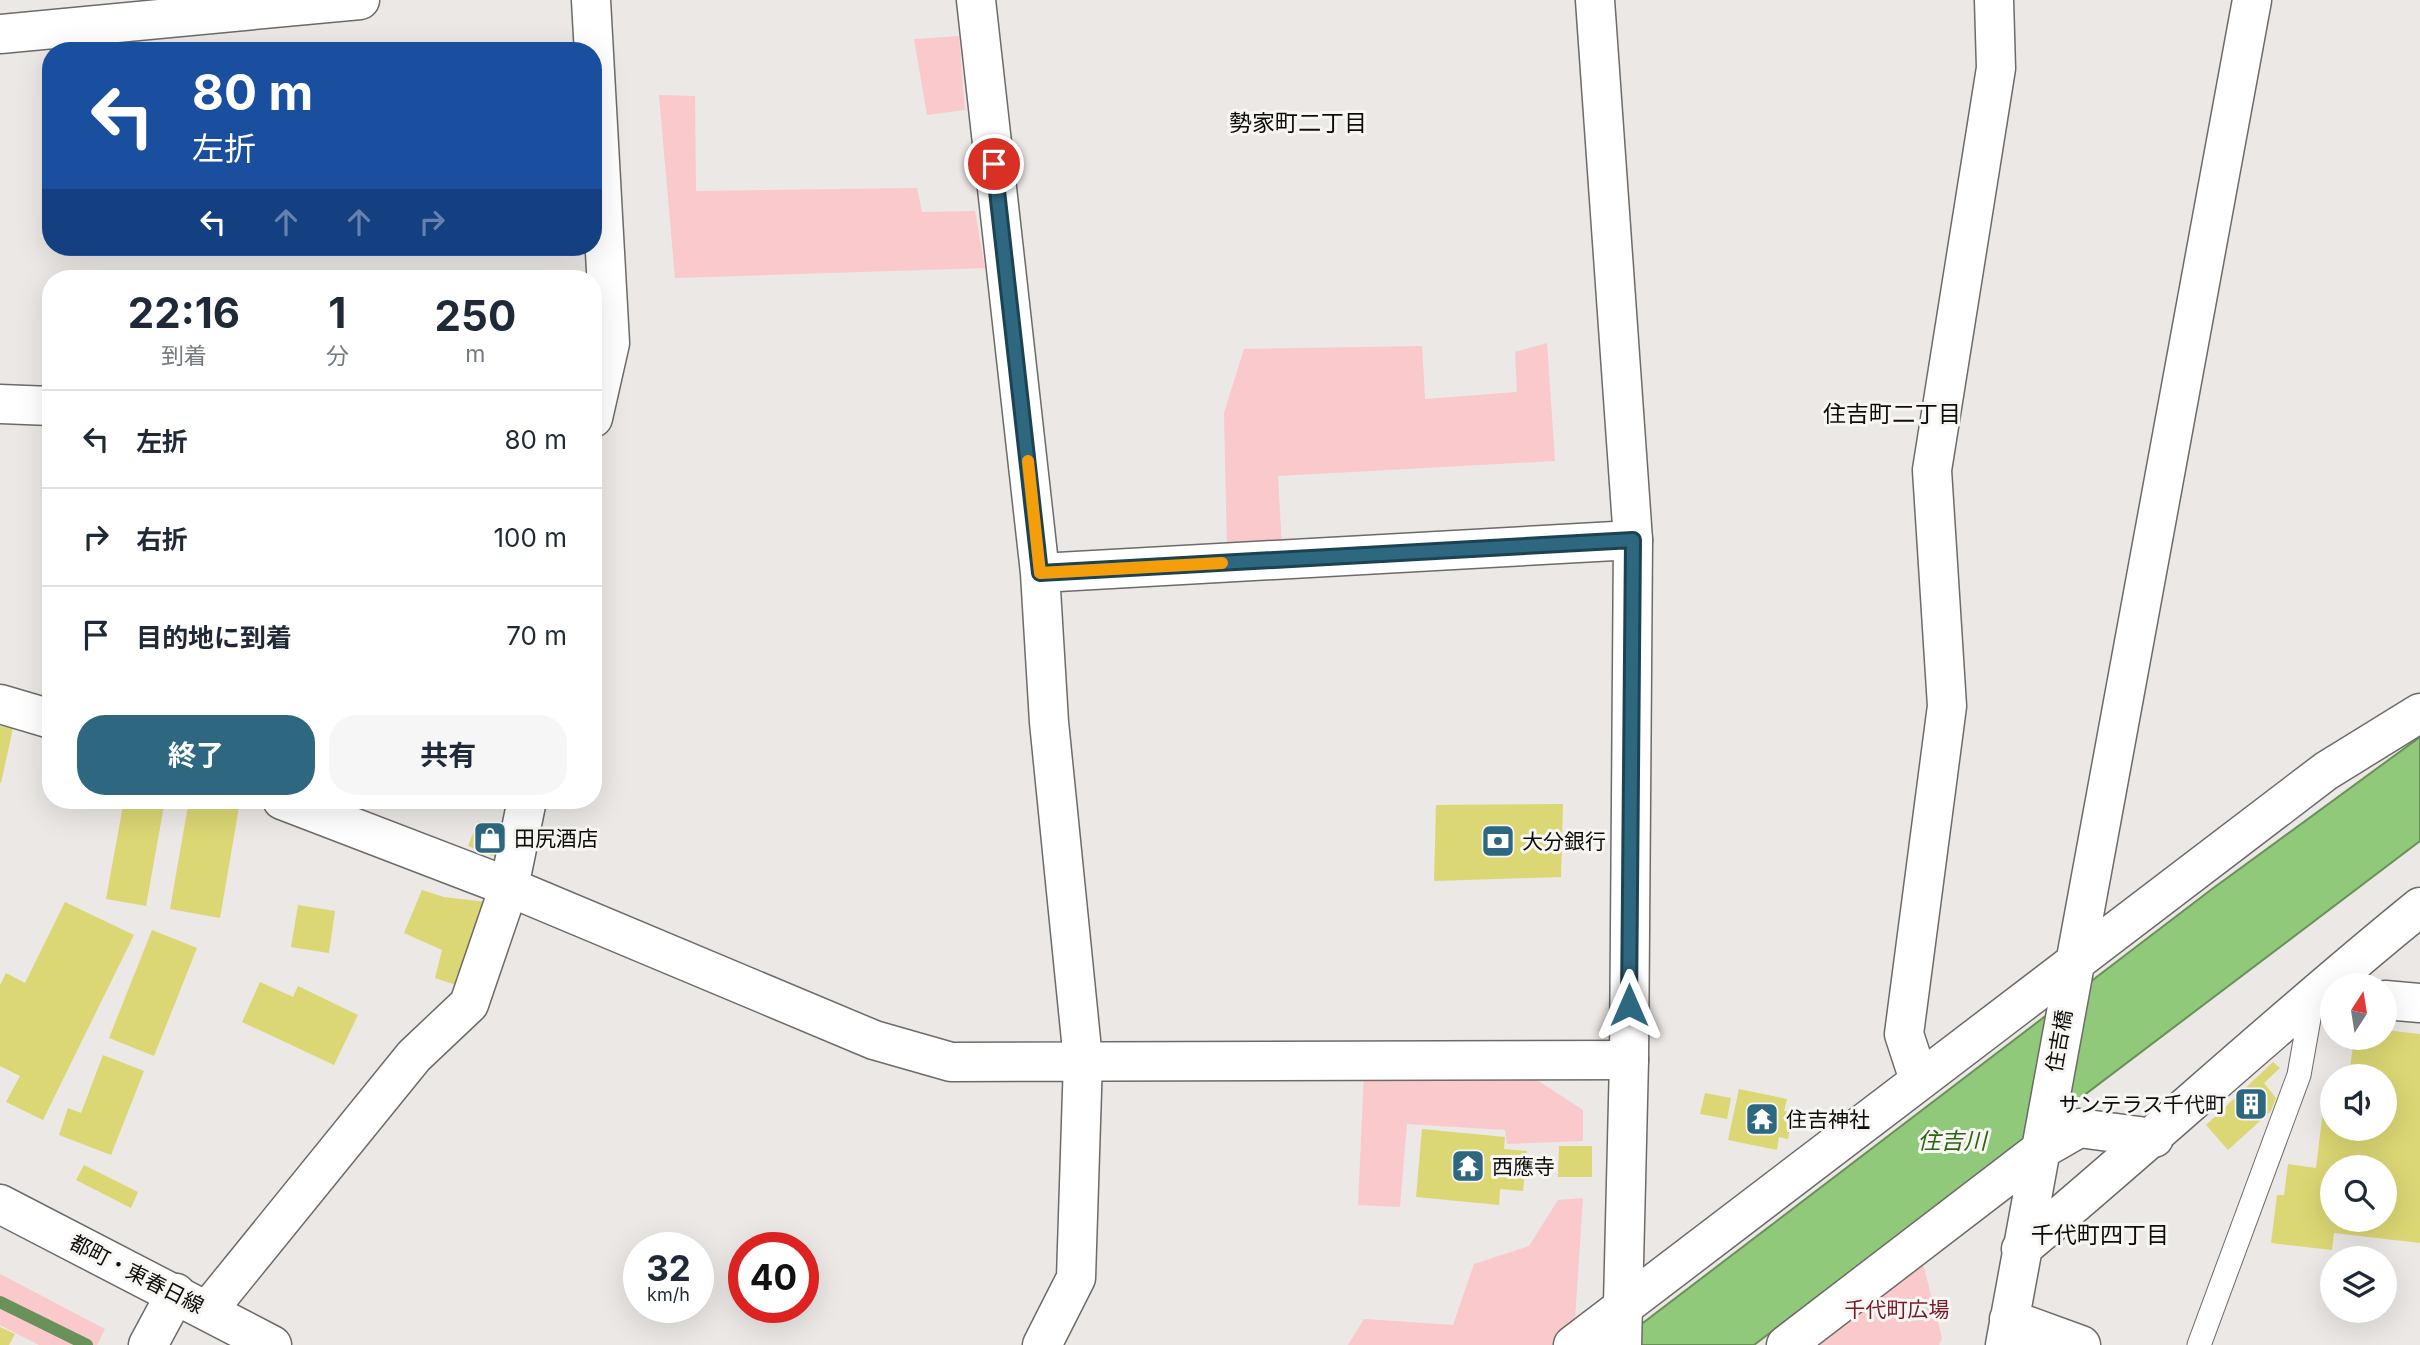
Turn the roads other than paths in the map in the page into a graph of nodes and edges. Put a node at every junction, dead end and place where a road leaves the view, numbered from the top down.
1 (360, 0) edge
2 (591, 0) edge
3 (976, 0) edge
4 (1595, 0) edge
5 (1994, 0) edge
6 (2252, 0) edge
7 (0, 34) edge
8 (592, 42) edge
9 (0, 404) edge
10 (42, 406) edge
11 (1633, 540) junction
12 (1040, 573) junction
13 (0, 704) edge
14 (2420, 713) edge
15 (42, 716) edge
16 (305, 809) edge
17 (525, 809) edge
18 (509, 887) junction
19 (2420, 907) edge
20 (2346, 973) edge
21 (2072, 975) junction
22 (2320, 997) edge
23 (2398, 1001) edge
24 (2420, 1003) edge
25 (2320, 1004) edge
26 (1629, 1059) junction
27 (1083, 1060) junction
28 (1919, 1080) junction
29 (2154, 1138) junction
30 (2040, 1145) junction
31 (0, 1203) edge
32 (2021, 1249) junction
33 (192, 1302) junction
34 (1624, 1323) edge
35 (2007, 1332) edge
36 (148, 1345) edge
37 (272, 1345) edge
38 (1042, 1345) edge
39 (1573, 1345) edge
40 (1786, 1345) edge
41 (2081, 1345) edge
42 (2199, 1345) edge

1 - 7 street
2 - 8 street
3 - 12 street
4 - 11 street
5 - 28 street
6 - 21 street, 住吉橋
9 - 10 street
11 - 12 street
11 - 26 street
12 - 27 street
13 - 15 street
14 - 21 street
16 - 18 street
17 - 18 street
18 - 27 street
18 - 33 street
19 - 20 street
21 - 28 street
21 - 30 street, 住吉橋
22 - 29 street
23 - 24 street
25 - 42 lane
26 - 27 street
26 - 34 street
27 - 38 street
28 - 34 street
29 - 30 street
29 - 32 street
30 - 32 street, 住吉橋
30 - 40 street
31 - 33 street, 都町・東春日線
32 - 35 street, 住吉橋
33 - 36 street
33 - 37 street, 都町・東春日線
34 - 39 street
35 - 41 street

